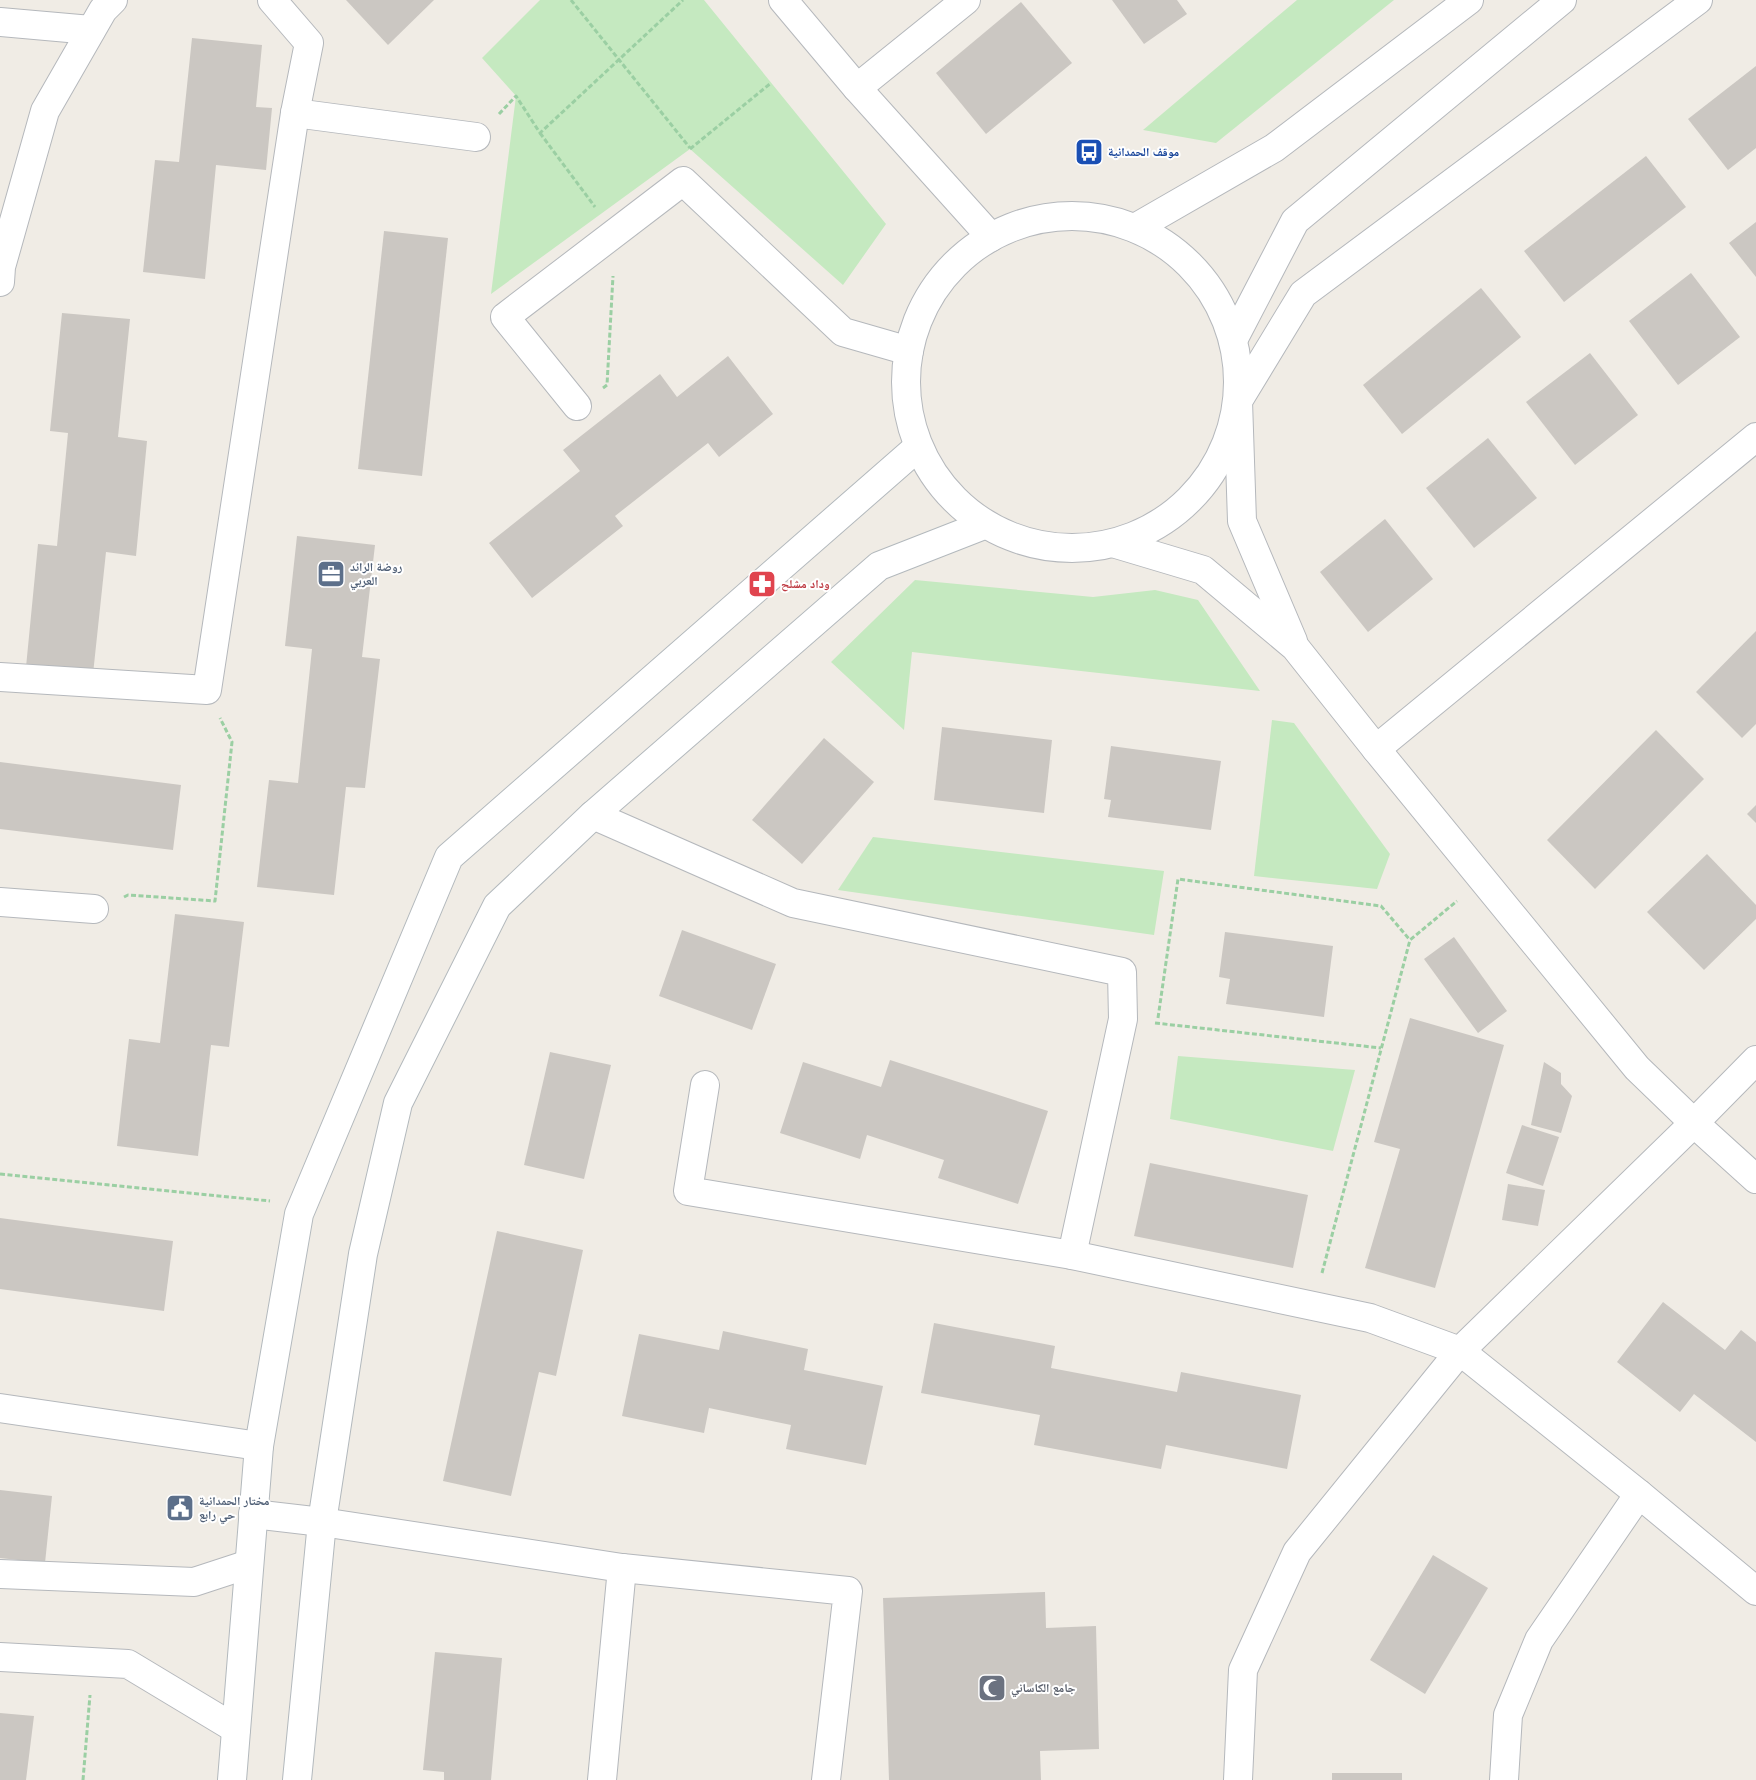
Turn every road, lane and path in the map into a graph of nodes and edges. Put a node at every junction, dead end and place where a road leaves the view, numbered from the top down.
1 (114, 0) edge
2 (272, 0) edge
3 (571, 0) edge
4 (683, 0) edge
5 (784, 0) edge
6 (966, 0) edge
7 (1469, 0) edge
8 (1562, 0) edge
9 (1698, 0) edge
10 (0, 22) edge
11 (91, 30) junction
12 (619, 60) junction
13 (771, 83) dead end
14 (857, 88) junction
15 (295, 113) junction
16 (540, 133) junction
17 (476, 137) joint
18 (1136, 228) junction
19 (615, 234) junction
20 (991, 237) junction
21 (0, 282) edge
22 (1233, 340) junction
23 (910, 351) junction
24 (1238, 401) junction
25 (577, 406) joint
26 (1756, 437) edge
27 (918, 447) junction
28 (984, 525) junction
29 (1116, 544) junction
30 (1295, 646) junction
31 (0, 676) edge
32 (207, 690) junction
33 (1376, 749) junction
34 (593, 815) junction
35 (1483, 880) junction
36 (0, 902) edge
37 (94, 909) joint
38 (1410, 940) junction
39 (1123, 1019) junction
40 (1158, 1023) junction
41 (1381, 1048) junction
42 (1756, 1060) edge
43 (705, 1085) dead end
44 (1694, 1123) junction
45 (0, 1174) edge
46 (1756, 1179) edge
47 (302, 1205) junction
48 (1072, 1255) junction
49 (1313, 1306) junction
50 (1460, 1351) junction
51 (0, 1408) edge
52 (259, 1446) junction
53 (1639, 1494) junction
54 (254, 1514) junction
55 (322, 1522) junction
56 (249, 1564) junction
57 (622, 1568) junction
58 (0, 1574) edge
59 (1756, 1591) edge
60 (0, 1657) edge
61 (93, 1662) junction
62 (236, 1729) junction
63 (83, 1780) edge
64 (232, 1780) edge
65 (297, 1780) edge
66 (602, 1780) edge
67 (826, 1780) edge
68 (1238, 1780) edge
69 (1504, 1780) edge

1 - 11 street
2 - 15 street
3 - 12 path
4 - 12 path
5 - 14 street
6 - 14 street
7 - 18 street
8 - 22 street
9 - 24 street
10 - 11 street
11 - 21 street
12 - 13 path
12 - 16 path
14 - 20 street
15 - 17 street
15 - 32 street
16 - 17 path
16 - 19 path
18 - 20 street
18 - 22 street
19 - 23 street
19 - 25 path
19 - 25 street
20 - 23 street
22 - 24 street
23 - 27 street
24 - 29 street
24 - 30 street
26 - 33 street
27 - 28 street
27 - 47 street
28 - 29 street
28 - 34 street
29 - 30 street
30 - 33 street
31 - 32 street
32 - 37 path
33 - 35 street
34 - 39 street
34 - 55 street
35 - 38 path
35 - 44 street
36 - 37 street
38 - 40 path
38 - 41 path
39 - 40 path
39 - 48 street
40 - 41 path
41 - 49 path
42 - 44 street
43 - 48 street
44 - 46 street
44 - 50 street
45 - 47 path
47 - 52 street
48 - 49 street
49 - 50 street
50 - 53 street
50 - 68 street
51 - 52 street
52 - 54 street
53 - 59 street
53 - 69 street
54 - 55 street
54 - 56 street
55 - 57 street
55 - 65 street
56 - 58 street
56 - 62 street
57 - 66 street
57 - 67 street
60 - 61 street
61 - 62 street
61 - 63 path
62 - 64 street

